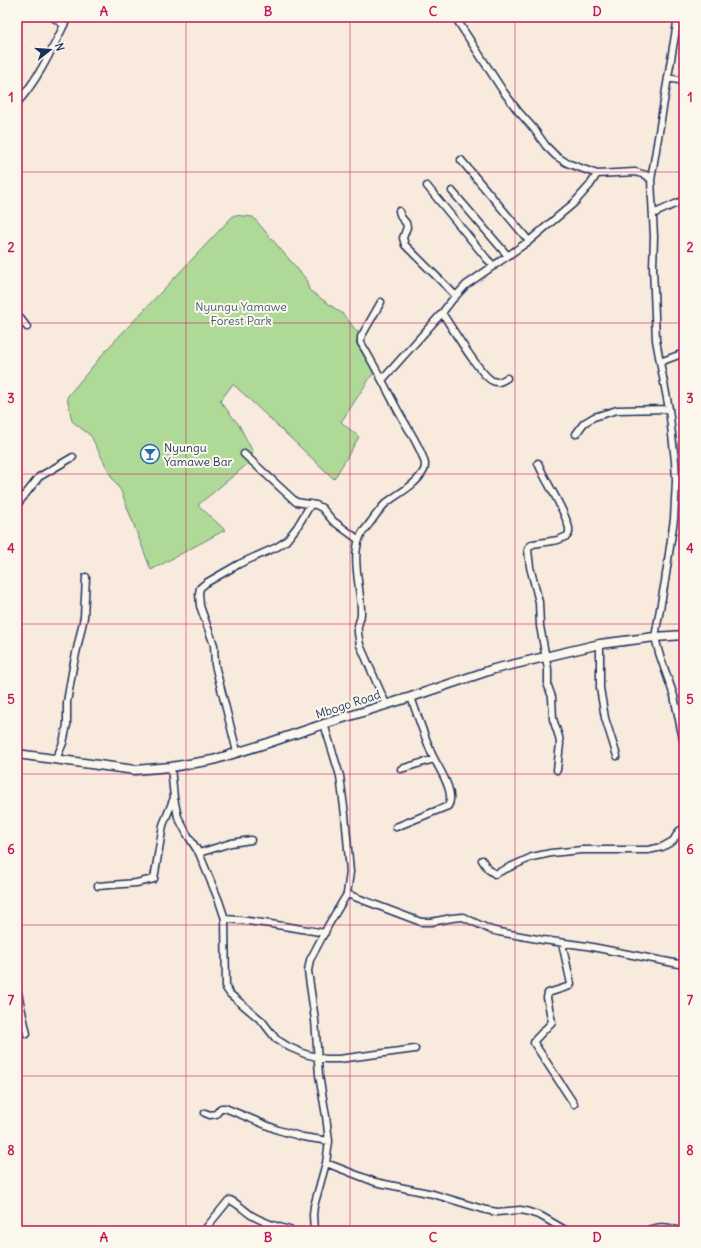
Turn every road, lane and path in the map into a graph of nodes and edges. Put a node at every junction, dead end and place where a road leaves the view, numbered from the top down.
1 (53, 17) edge
2 (68, 17) edge
3 (455, 17) edge
4 (678, 17) edge
5 (64, 25) junction
6 (668, 78) junction
7 (684, 80) edge
8 (17, 103) edge
9 (461, 160) dead end
10 (597, 174) junction
11 (651, 180) junction
12 (427, 186) dead end
13 (452, 191) dead end
14 (684, 200) edge
15 (399, 211) dead end
16 (653, 214) junction
17 (529, 241) junction
18 (508, 256) junction
19 (494, 266) junction
20 (456, 296) junction
21 (382, 302) dead end
22 (442, 313) junction
23 (17, 314) edge
24 (27, 328) dead end
25 (684, 353) edge
26 (660, 362) junction
27 (507, 378) dead end
28 (382, 379) junction
29 (669, 409) junction
30 (576, 434) dead end
31 (244, 454) dead end
32 (73, 457) dead end
33 (538, 463) dead end
34 (311, 504) junction
35 (17, 505) edge
36 (359, 540) junction
37 (86, 577) dead end
38 (684, 635) edge
39 (655, 637) junction
40 (600, 644) junction
41 (545, 657) junction
42 (411, 697) junction
43 (386, 704) junction
44 (324, 724) junction
45 (684, 744) edge
46 (237, 752) junction
47 (17, 754) edge
48 (616, 756) dead end
49 (56, 759) junction
50 (434, 759) junction
51 (171, 767) junction
52 (401, 769) dead end
53 (557, 770) dead end
54 (174, 798) junction
55 (396, 827) dead end
56 (684, 828) edge
57 (251, 840) dead end
58 (199, 853) junction
59 (482, 860) dead end
60 (98, 886) dead end
61 (347, 894) junction
62 (225, 919) junction
63 (325, 933) junction
64 (562, 943) junction
65 (684, 965) edge
66 (17, 989) edge
67 (27, 1034) dead end
68 (415, 1049) dead end
69 (319, 1058) junction
70 (574, 1104) dead end
71 (205, 1113) dead end
72 (329, 1141) junction
73 (326, 1163) junction
74 (206, 1228) dead end
75 (293, 1231) edge
76 (314, 1231) edge
77 (567, 1231) edge
78 (646, 1231) edge
79 (679, 1231) edge

1 - 5 street
2 - 5 street
3 - 10 street
4 - 6 street
5 - 8 street
6 - 7 street
6 - 11 street
9 - 17 street
10 - 11 street
10 - 17 street
11 - 16 street
12 - 19 street
13 - 18 street
14 - 16 street
15 - 20 street
16 - 26 street
17 - 18 street
18 - 19 street
19 - 20 street
20 - 22 street
21 - 28 street
22 - 27 street
22 - 28 street
23 - 24 street
25 - 26 street
26 - 29 street
28 - 36 street
29 - 30 street
29 - 39 street
31 - 34 street
32 - 35 street
33 - 41 street
34 - 36 street
34 - 46 street
36 - 43 street
37 - 49 street
38 - 39 main road, Mbogo Road
39 - 40 main road, Mbogo Road
39 - 45 street
40 - 41 main road, Mbogo Road
40 - 48 street
41 - 42 main road, Mbogo Road
41 - 53 street
42 - 43 main road, Mbogo Road
42 - 50 street
43 - 44 main road, Mbogo Road
44 - 46 main road, Mbogo Road
44 - 61 street
46 - 51 main road, Mbogo Road
47 - 49 main road, Mbogo Road
49 - 51 main road, Mbogo Road
50 - 52 street
50 - 55 street
51 - 54 street
54 - 58 street
54 - 60 street
56 - 59 street
57 - 58 street
58 - 62 street
61 - 63 street
61 - 64 street
62 - 63 street
62 - 69 street
63 - 69 street
64 - 65 street
64 - 70 street
66 - 67 street
68 - 69 street
69 - 72 street
71 - 72 street
72 - 73 street
73 - 76 street
73 - 77 street
74 - 75 street
78 - 79 street

